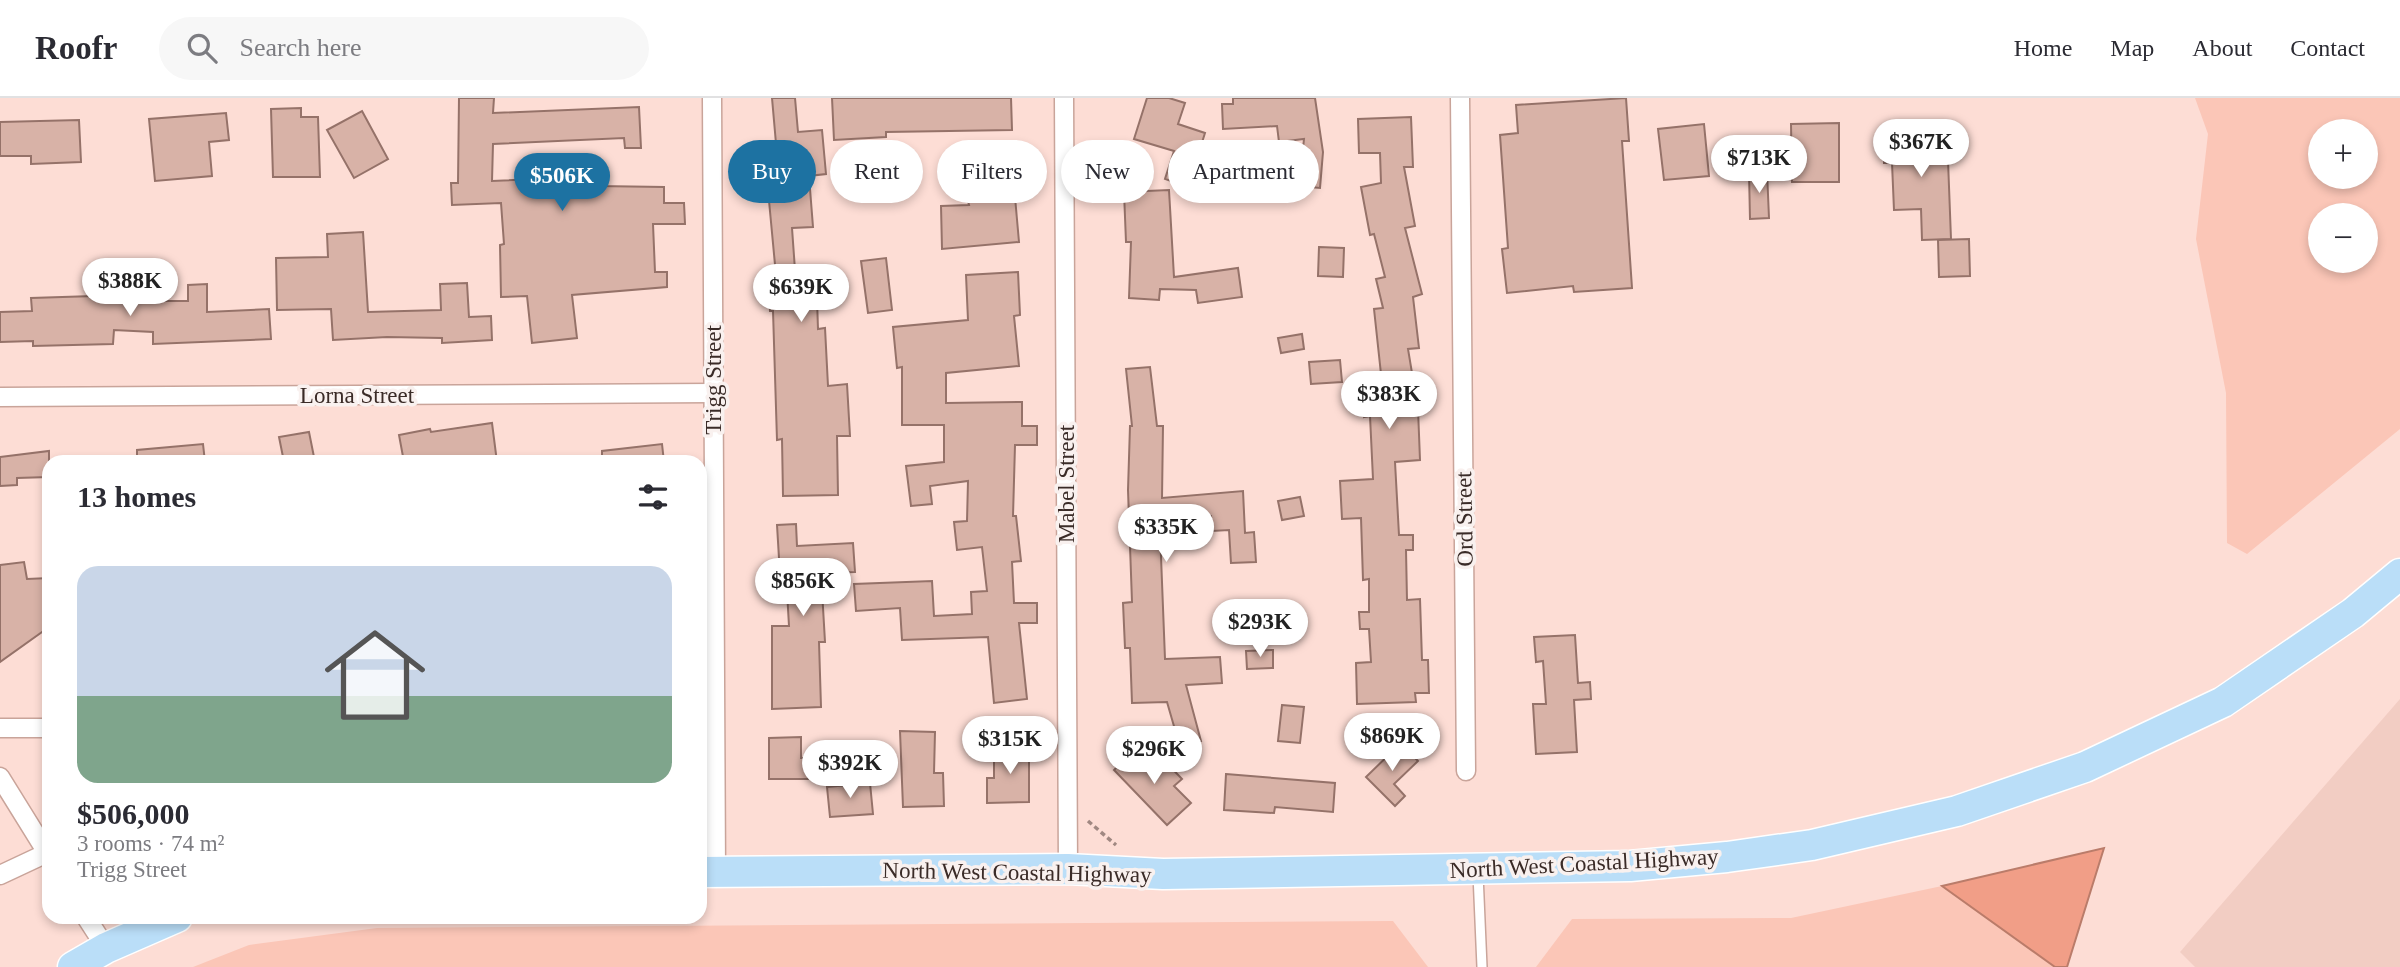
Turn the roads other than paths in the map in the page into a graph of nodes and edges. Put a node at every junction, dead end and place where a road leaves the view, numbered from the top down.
1 (712, 98) edge
2 (1064, 98) edge
3 (1460, 98) edge
4 (713, 393) junction
5 (0, 397) edge
6 (2400, 574) edge
7 (2400, 588) edge
8 (2353, 613) junction
9 (0, 728) edge
10 (42, 728) edge
11 (1466, 771) dead end
12 (0, 778) edge
13 (42, 845) edge
14 (42, 858) edge
15 (1068, 869) junction
16 (1477, 869) junction
17 (708, 872) edge
18 (0, 875) edge
19 (91, 924) edge
20 (161, 924) edge
21 (106, 948) junction
22 (73, 967) edge
23 (1482, 967) edge

1 - 4 street, Trigg Street
2 - 15 street, Mabel Street
3 - 11 street, Ord Street
4 - 5 street, Lorna Street
4 - 17 street, Trigg Street
6 - 8 highway, North West Coastal Highway
7 - 8 highway
8 - 16 highway, North West Coastal Highway
9 - 10 street
12 - 13 street
14 - 18 street
15 - 16 highway, North West Coastal Highway
15 - 17 highway, North West Coastal Highway
16 - 23 lane
19 - 21 street
20 - 21 highway
21 - 22 highway

